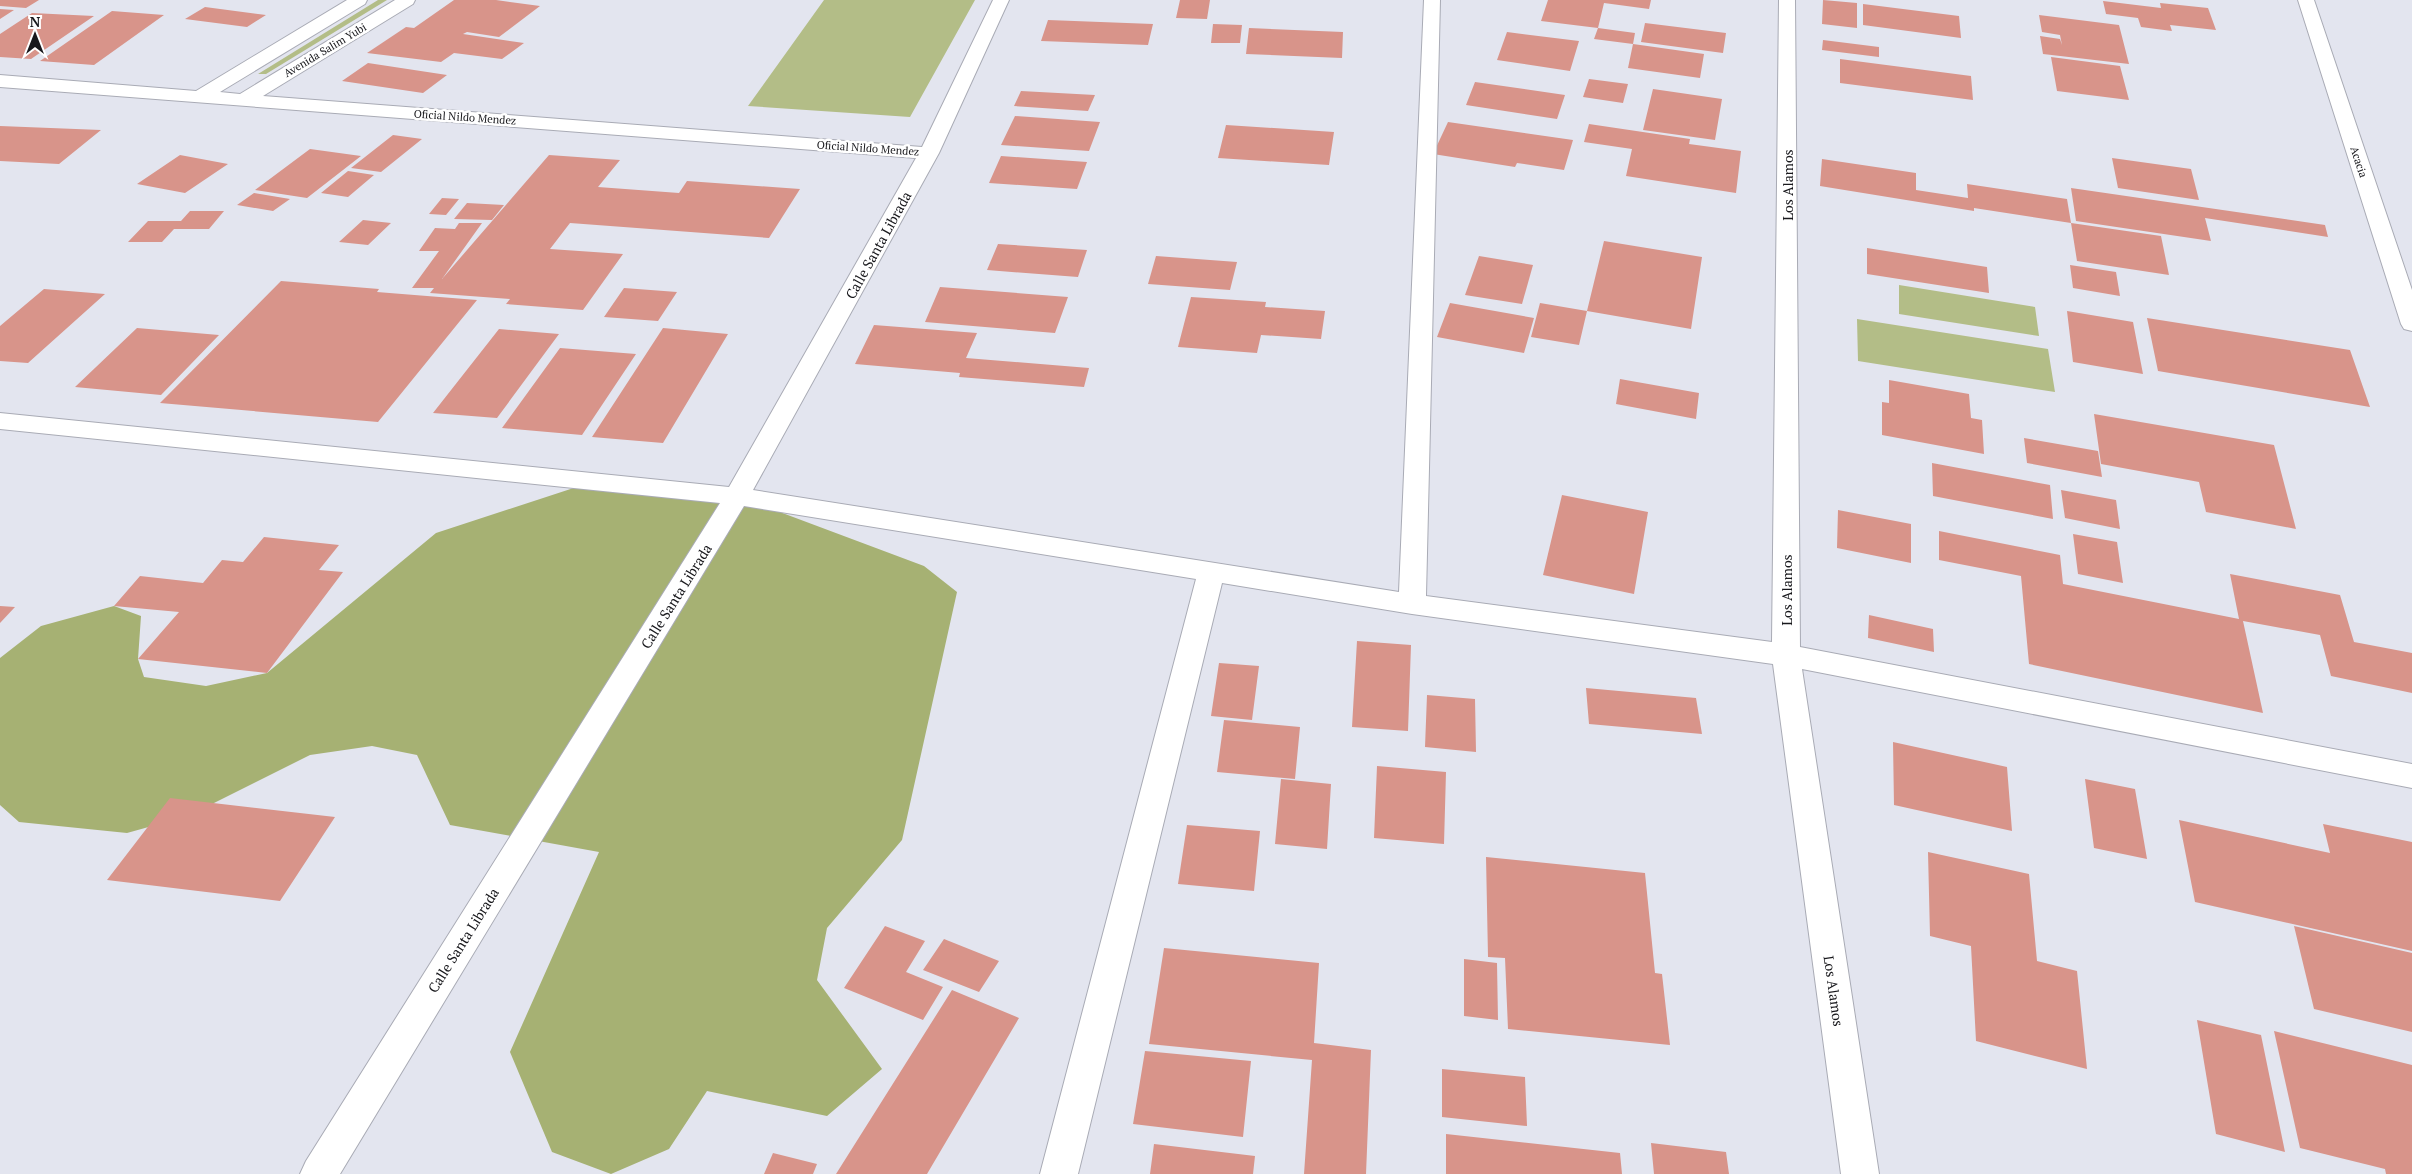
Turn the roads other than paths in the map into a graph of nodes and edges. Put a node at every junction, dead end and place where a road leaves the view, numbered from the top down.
1 (359, 0) edge
2 (407, 0) edge
3 (1001, 0) edge
4 (1432, 0) edge
5 (1786, 0) edge
6 (2306, 0) edge
7 (0, 81) edge
8 (199, 97) junction
9 (243, 100) junction
10 (929, 153) junction
11 (2412, 324) edge
12 (0, 420) edge
13 (737, 496) junction
14 (1212, 572) junction
15 (1412, 604) junction
16 (1786, 655) junction
17 (2412, 776) edge
18 (319, 1174) edge
19 (1059, 1174) edge
20 (1860, 1174) edge

1 - 8 street, Avenida Salim Yubi
2 - 9 street, Avenida Salim Yubi
3 - 10 street, Calle Santa Librada
4 - 15 street
5 - 16 street, Los Alamos
6 - 11 street, Acacia
7 - 8 street, Oficial Nildo Mendez
8 - 9 street, Oficial Nildo Mendez
9 - 10 street, Oficial Nildo Mendez
10 - 13 street, Calle Santa Librada
12 - 13 street
13 - 14 street
13 - 18 street, Calle Santa Librada
14 - 15 street
14 - 19 street
15 - 16 street
16 - 17 street
16 - 20 street, Los Alamos

